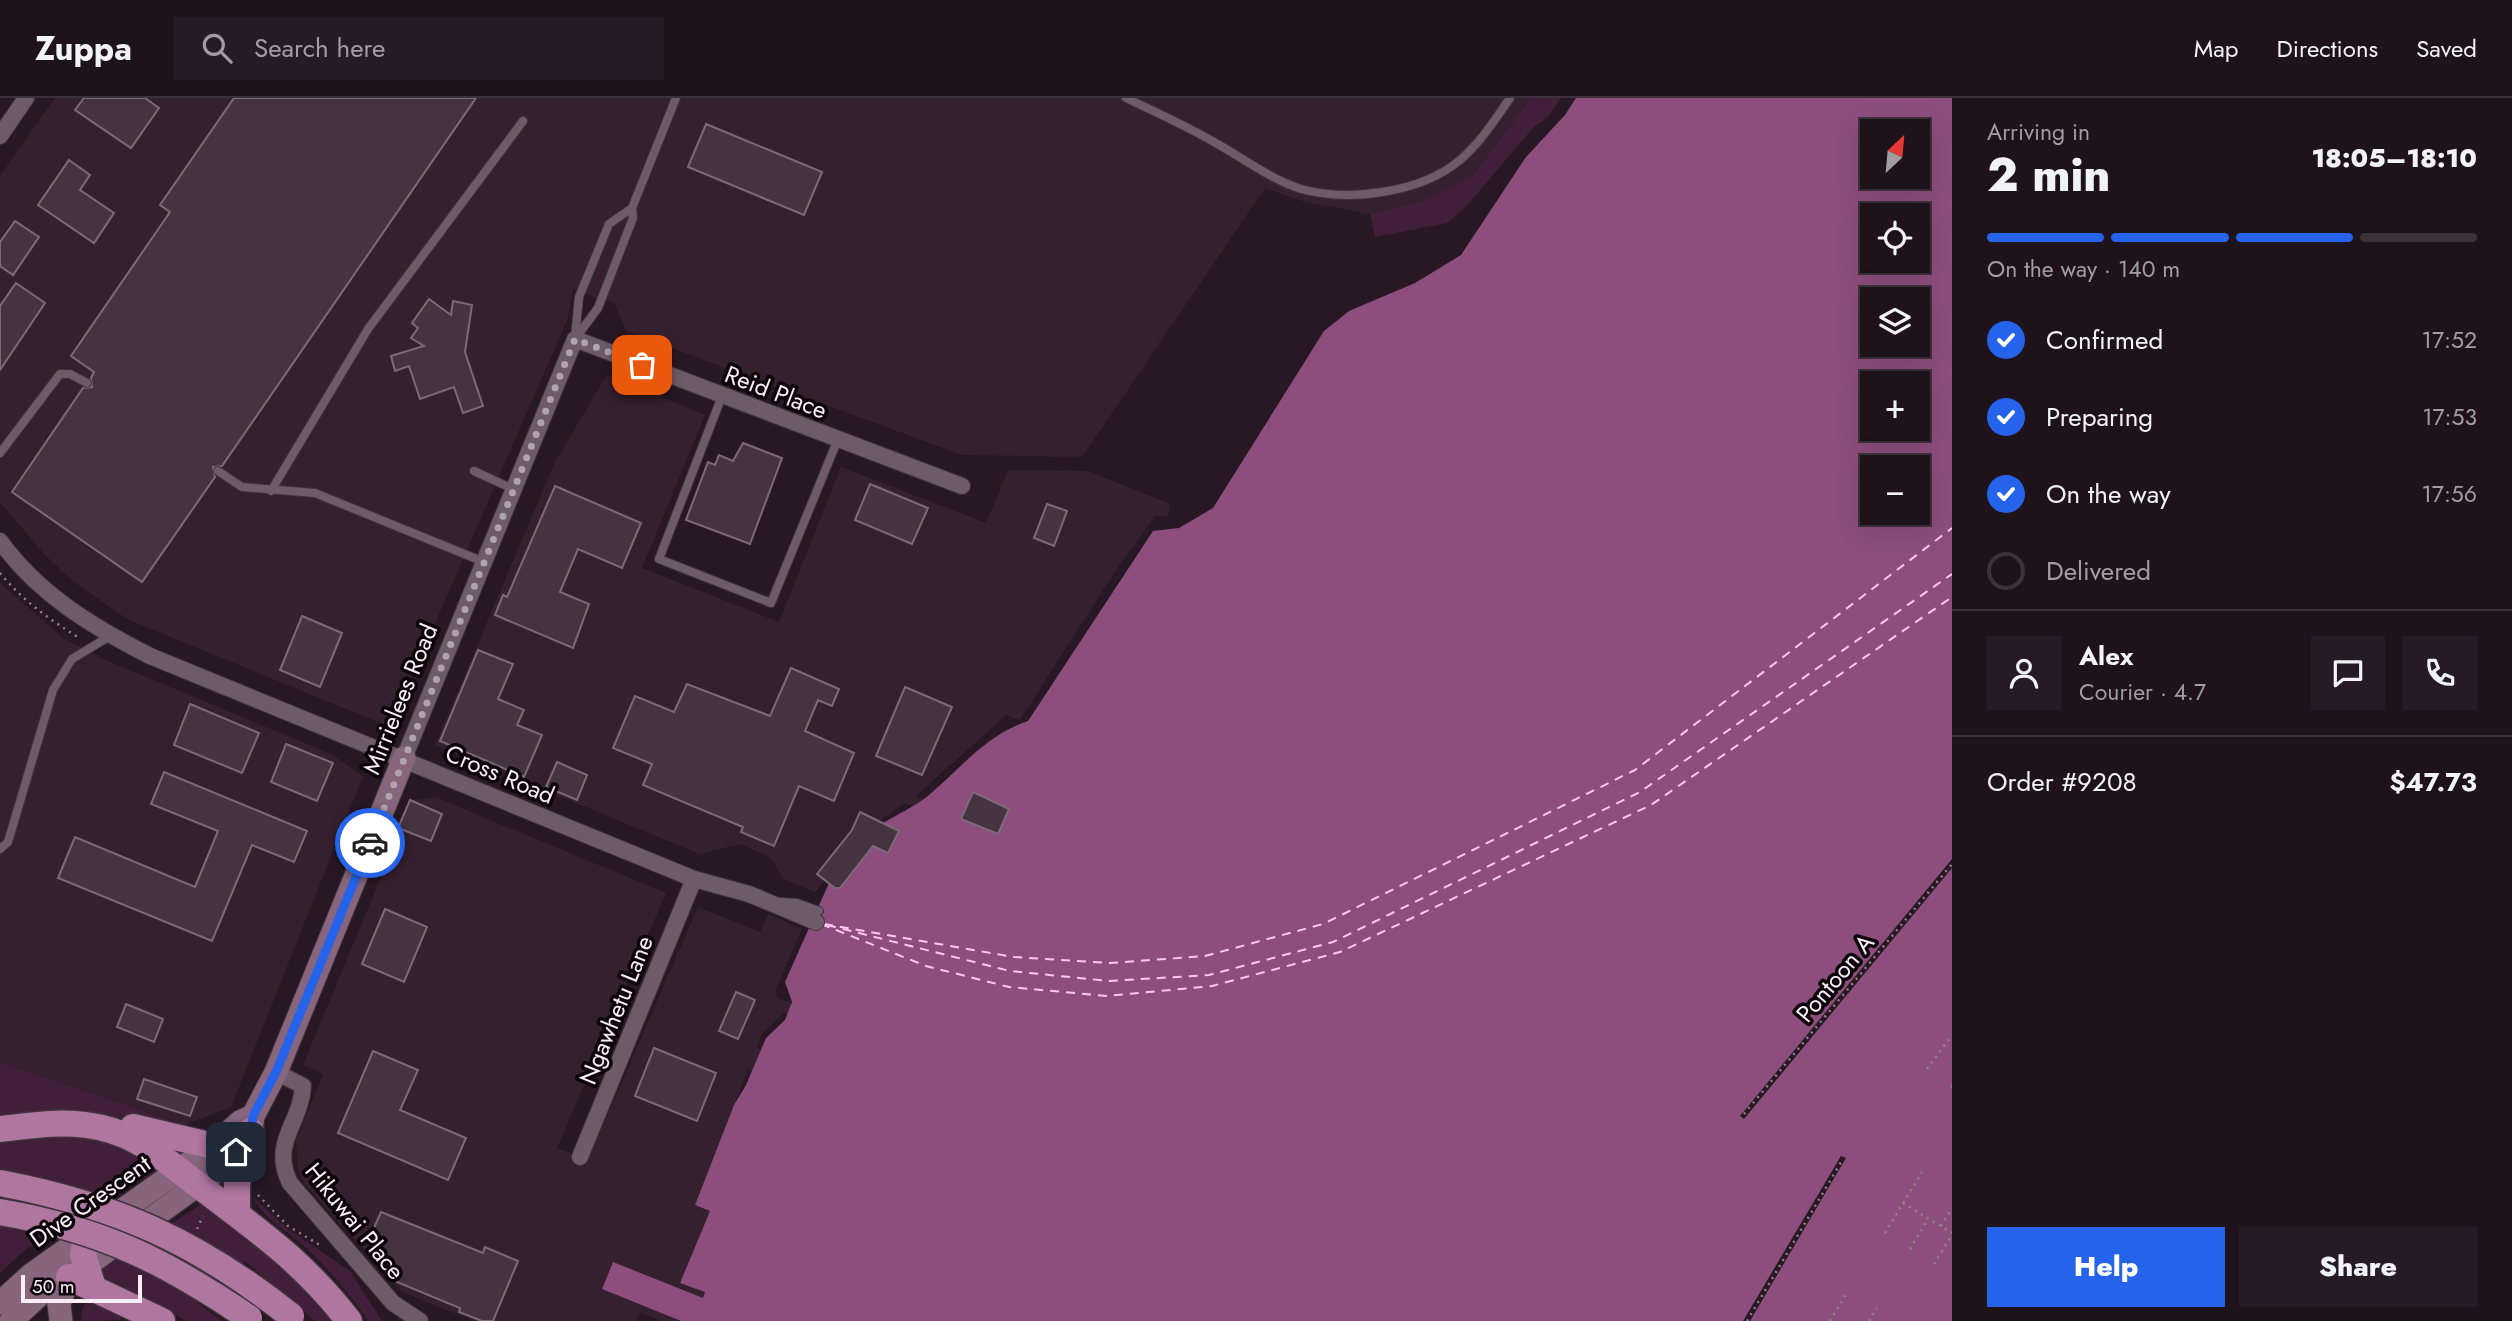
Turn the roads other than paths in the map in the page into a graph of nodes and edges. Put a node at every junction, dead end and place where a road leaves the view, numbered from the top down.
1 (26, 98) edge
2 (676, 98) edge
3 (1126, 98) edge
4 (1510, 98) edge
5 (523, 121) dead end
6 (0, 136) edge
7 (632, 208) junction
8 (575, 339) junction
9 (87, 383) dead end
10 (722, 396) junction
11 (838, 439) junction
12 (0, 453) edge
13 (218, 471) dead end
14 (474, 471) dead end
15 (962, 486) dead end
16 (513, 489) junction
17 (271, 491) junction
18 (0, 541) edge
19 (484, 562) junction
20 (110, 636) junction
21 (404, 758) junction
22 (0, 849) edge
23 (694, 879) junction
24 (818, 917) dead end
25 (276, 1072) junction
26 (252, 1124) junction
27 (86, 1125) junction
28 (0, 1129) edge
29 (213, 1146) junction
30 (580, 1157) dead end
31 (189, 1177) junction
32 (0, 1183) edge
33 (244, 1200) junction
34 (0, 1212) edge
35 (86, 1236) junction
36 (31, 1275) junction
37 (83, 1277) junction
38 (0, 1303) edge
39 (31, 1312) edge
40 (293, 1318) edge
41 (251, 1320) edge
42 (11, 1321) edge
43 (61, 1321) edge
44 (162, 1321) edge
45 (349, 1321) edge
46 (419, 1321) edge

1 - 6 street
2 - 7 lane
3 - 4 lane
5 - 17 lane
7 - 8 lane
7 - 8 lane
8 - 10 street, Reid Place
8 - 16 street, Mirrielees Road
9 - 12 lane
10 - 11 street, Reid Place
10 - 11 lane
11 - 15 street, Reid Place
13 - 17 lane
14 - 16 lane
16 - 19 street, Mirrielees Road
17 - 19 lane
18 - 20 street, Cross Road
19 - 21 street, Mirrielees Road
20 - 21 street, Cross Road
20 - 22 lane
21 - 23 street, Cross Road
21 - 25 main road, Mirrielees Road
23 - 24 street, Cross Road
23 - 30 street, Ngawhetu Lane
25 - 26 main road, Mirrielees Road
25 - 46 street, Hikuwai Place
26 - 29 main road, Mirrielees Road
26 - 31 main road, Mirrielees Road
26 - 33 highway
27 - 28 highway
27 - 29 highway
27 - 31 highway
29 - 31 main road, Mirrielees Road
31 - 33 highway
31 - 35 main road, Dive Crescent
31 - 37 main road, Dive Crescent
32 - 40 highway, bridge
33 - 45 highway
34 - 41 highway, bridge
35 - 36 main road, Dive Crescent
35 - 37 highway
36 - 38 main road, Dive Crescent
36 - 39 main road
37 - 39 main road, Dive Crescent
37 - 43 main road
37 - 44 highway
39 - 42 main road, Dive Crescent

